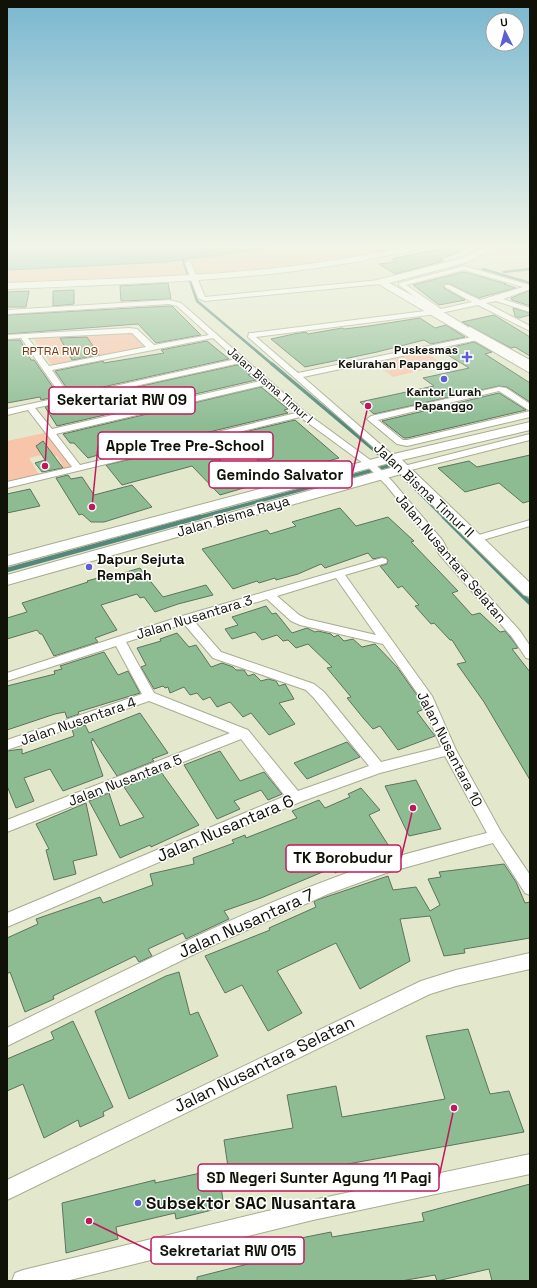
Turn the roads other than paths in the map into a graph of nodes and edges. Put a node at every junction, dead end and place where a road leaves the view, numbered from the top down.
1 (122, 305) edge
2 (180, 305) edge
3 (425, 305) edge
4 (429, 305) edge
5 (470, 305) edge
6 (484, 305) edge
7 (515, 305) edge
8 (530, 310) edge
9 (7, 312) edge
10 (438, 312) junction
11 (530, 329) edge
12 (23, 336) junction
13 (213, 336) junction
14 (7, 337) edge
15 (479, 338) junction
16 (152, 348) junction
17 (241, 360) junction
18 (530, 363) edge
19 (47, 369) junction
20 (530, 370) edge
21 (296, 376) junction
22 (266, 382) junction
23 (68, 399) junction
24 (30, 407) junction
25 (530, 408) edge
26 (7, 412) edge
27 (302, 414) junction
28 (530, 414) edge
29 (371, 419) junction
30 (351, 424) junction
31 (530, 426) edge
32 (51, 432) junction
33 (530, 437) edge
34 (406, 443) junction
35 (417, 453) junction
36 (380, 467) junction
37 (78, 468) junction
38 (401, 469) junction
39 (7, 485) edge
40 (530, 523) edge
41 (476, 539) junction
42 (7, 561) edge
43 (382, 561) dead end
44 (338, 573) junction
45 (7, 580) edge
46 (530, 592) edge
47 (268, 594) junction
48 (186, 619) junction
49 (119, 640) junction
50 (386, 641) junction
51 (530, 655) edge
52 (7, 677) edge
53 (149, 696) junction
54 (243, 734) junction
55 (7, 745) edge
56 (449, 750) junction
57 (378, 768) junction
58 (295, 798) junction
59 (7, 826) edge
60 (496, 836) junction
61 (530, 888) edge
62 (7, 920) edge
63 (530, 961) edge
64 (7, 1038) edge
65 (530, 1164) edge
66 (7, 1190) edge
67 (23, 1281) edge

1 - 9 street, Jalan Bisma Timur I
2 - 13 street, Jalan Bisma Timur I
3 - 10 street
4 - 10 street
5 - 10 street
6 - 11 street
7 - 8 street
10 - 15 street
10 - 18 street
10 - 21 street, Jalan Bisma Timur II
12 - 14 street
12 - 16 street
12 - 19 street
13 - 16 street
13 - 17 street, Jalan Bisma Timur I
15 - 20 street
15 - 21 street
16 - 19 street
17 - 22 street, Jalan Bisma Timur I
17 - 23 street
19 - 23 street
21 - 30 street, Jalan Bisma Timur II
22 - 27 street, Jalan Bisma Timur I
22 - 32 street
23 - 24 street
24 - 26 street
24 - 32 street
25 - 29 street
27 - 36 street, Jalan Bisma Timur I
27 - 37 street
28 - 34 street
29 - 30 street
29 - 34 street
30 - 36 street, Jalan Bisma Timur II
31 - 35 street, Jalan Bisma Raya
32 - 37 street
33 - 38 street, Jalan Bisma Raya
34 - 35 street
35 - 36 street, Jalan Bisma Raya
36 - 38 street, Jalan Bisma Raya
36 - 42 street, Jalan Bisma Raya
36 - 45 street, Jalan Bisma Raya
36 - 51 street, Jalan Nusantara Selatan
37 - 39 street
38 - 41 street, Jalan Bisma Timur II
40 - 41 street
41 - 46 street, Jalan Bisma Timur II
43 - 44 street, Jalan Nusantara 3
44 - 47 street, Jalan Nusantara 3
44 - 50 street, Jalan Nusantara 10
47 - 48 street, Jalan Nusantara 3
47 - 50 street
48 - 49 street, Jalan Nusantara 3
48 - 57 street
49 - 52 street, Jalan Nusantara 3
49 - 53 street
50 - 56 street, Jalan Nusantara 10
53 - 54 street
53 - 55 street, Jalan Nusantara 4
54 - 58 street
54 - 59 street, Jalan Nusantara 5
56 - 57 street, Jalan Nusantara 6
56 - 60 street, Jalan Nusantara 10
57 - 58 street, Jalan Nusantara 6
58 - 62 street, Jalan Nusantara 6
60 - 61 street, Jalan Nusantara 10
60 - 64 street, Jalan Nusantara 7
63 - 66 street, Jalan Nusantara Selatan
65 - 67 street

